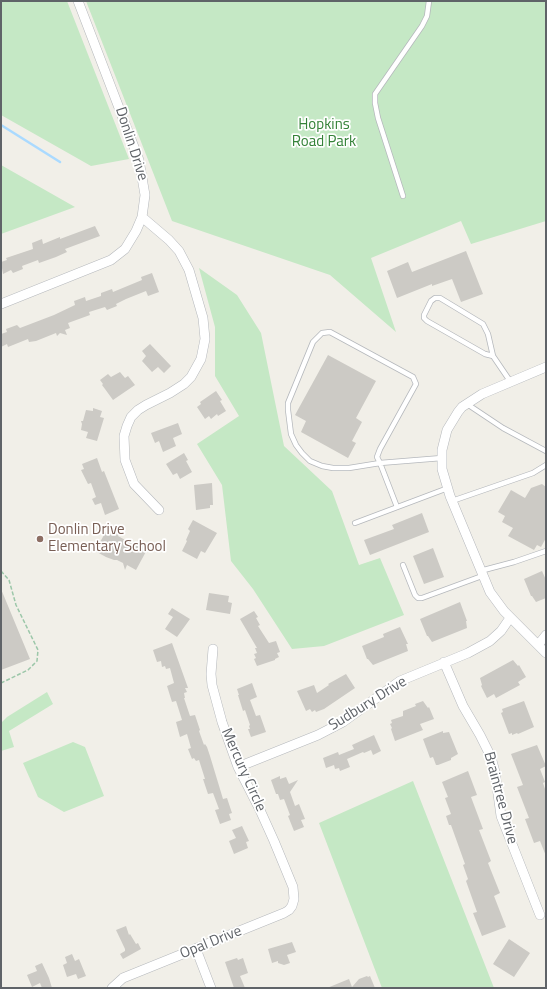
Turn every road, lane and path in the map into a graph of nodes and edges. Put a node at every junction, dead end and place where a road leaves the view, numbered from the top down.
1 (78, 1) edge
2 (429, 1) edge
3 (403, 196) dead end
4 (142, 217) junction
5 (1, 304) edge
6 (493, 356) junction
7 (546, 367) edge
8 (510, 381) junction
9 (467, 404) junction
10 (546, 451) edge
11 (442, 458) junction
12 (380, 463) junction
13 (546, 465) edge
14 (448, 488) junction
15 (452, 501) junction
16 (397, 507) junction
17 (159, 510) dead end
18 (355, 523) dead end
19 (546, 552) edge
20 (403, 565) dead end
21 (1, 571) edge
22 (481, 573) junction
23 (510, 618) junction
24 (546, 635) edge
25 (538, 645) junction
26 (213, 649) dead end
27 (546, 653) edge
28 (444, 662) junction
29 (1, 683) edge
30 (238, 767) junction
31 (293, 887) joint
32 (540, 915) dead end
33 (196, 949) junction
34 (112, 988) edge
35 (211, 988) edge

1 - 4 street, Donlin Drive
2 - 3 lane
4 - 5 street, Donlin Drive
4 - 17 street
6 - 6 lane
6 - 8 lane
7 - 8 street
8 - 9 street
9 - 10 lane
9 - 11 street
11 - 12 lane
11 - 14 street
12 - 12 lane
12 - 16 lane
13 - 15 lane
14 - 15 street
14 - 16 lane
15 - 22 street
16 - 18 lane
19 - 22 lane
20 - 22 lane
21 - 29 path
22 - 23 street
23 - 25 street
23 - 28 street, Sudbury Drive
24 - 25 street
25 - 27 street
26 - 30 street, Mercury Circle
28 - 30 street, Sudbury Drive
28 - 32 street, Braintree Drive
30 - 31 street, Mercury Circle
31 - 33 street, Opal Drive
33 - 34 street, Opal Drive
33 - 35 street

